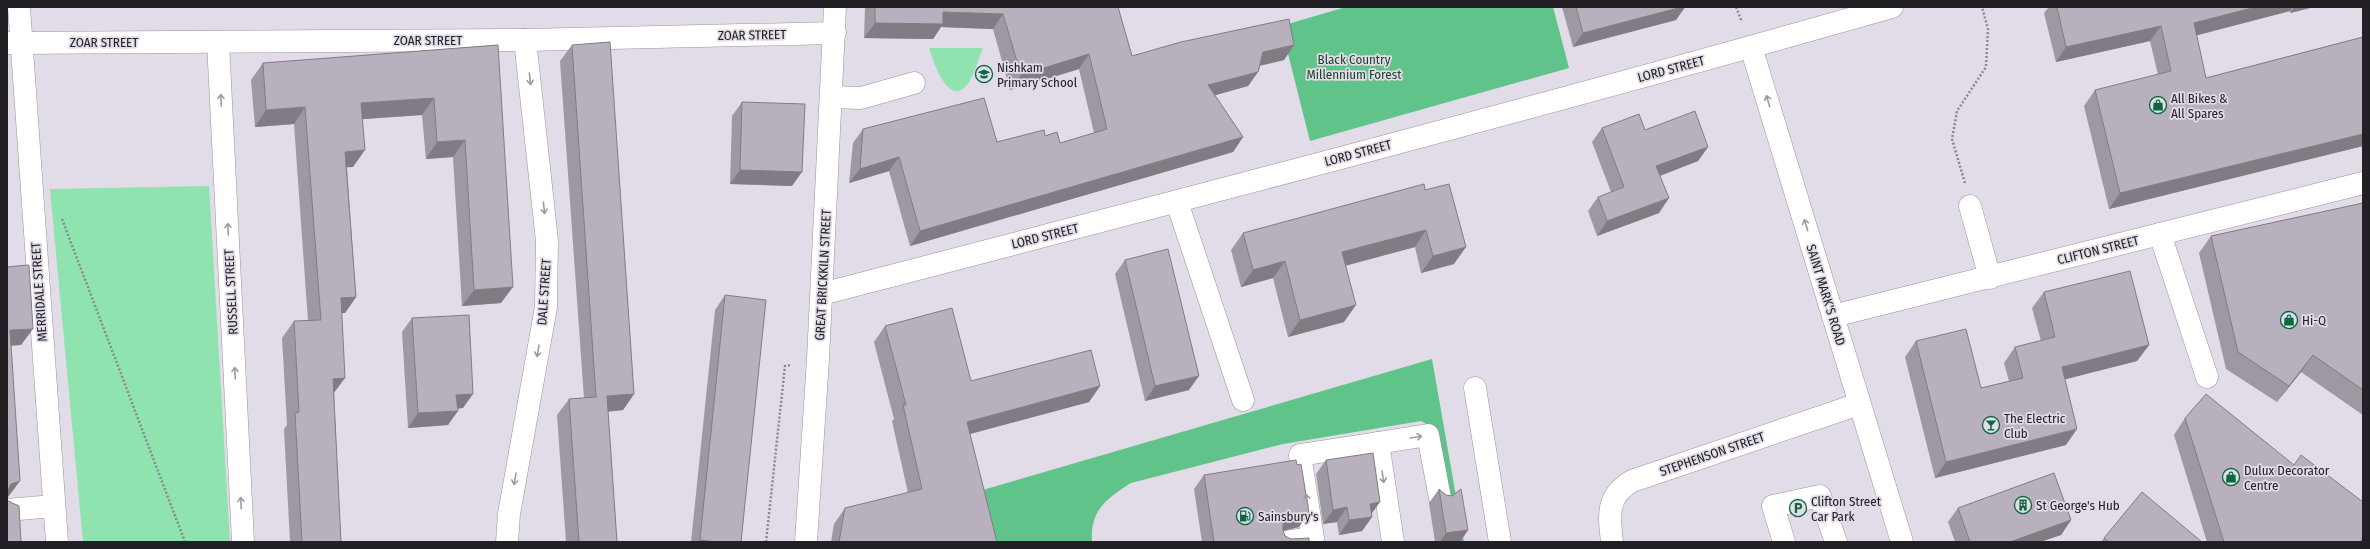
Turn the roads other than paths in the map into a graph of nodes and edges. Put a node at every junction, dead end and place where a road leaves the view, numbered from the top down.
1 (19, 7) edge
2 (835, 7) edge
3 (1892, 7) edge
4 (835, 33) junction
5 (525, 40) junction
6 (218, 42) junction
7 (14, 43) edge
8 (1751, 47) junction
9 (914, 83) dead end
10 (831, 97) junction
11 (2363, 183) edge
12 (1177, 202) junction
13 (1970, 206) road end
14 (2160, 234) junction
15 (1990, 278) junction
16 (822, 294) junction
17 (1833, 316) junction
18 (2207, 377) dead end
19 (1475, 388) dead end
20 (1243, 400) dead end
21 (1859, 404) junction
22 (1378, 443) junction
23 (1440, 498) edge
24 (54, 506) junction
25 (7, 510) edge
26 (57, 542) edge
27 (243, 542) edge
28 (507, 542) edge
29 (806, 542) edge
30 (1285, 542) edge
31 (1393, 542) edge
32 (1500, 542) edge
33 (1612, 542) edge
34 (1784, 542) edge
35 (1836, 542) edge
36 (1900, 542) edge

1 - 7 street, MERRIDALE STREET
2 - 4 street, GREAT BRICKKILN STREET
3 - 8 street, LORD STREET
4 - 5 street, ZOAR STREET
4 - 10 street, GREAT BRICKKILN STREET
5 - 6 street, ZOAR STREET
5 -> 28 street, DALE STREET
6 - 7 street, ZOAR STREET
27 -> 6 street, RUSSELL STREET
7 - 24 street, MERRIDALE STREET
8 - 12 street, LORD STREET
17 -> 8 street, SAINT MARK'S ROAD
9 - 10 street
10 - 16 street, GREAT BRICKKILN STREET
11 - 14 street, CLIFTON STREET
12 - 16 street, LORD STREET
12 - 20 street
13 - 15 street
14 - 15 street, CLIFTON STREET
14 - 18 street
15 - 17 street, CLIFTON STREET
16 - 29 street, GREAT BRICKKILN STREET
17 - 21 street, SAINT MARK'S ROAD
19 - 32 street
21 - 33 street, STEPHENSON STREET
21 - 36 street, SAINT MARK'S ROAD
22 -> 23 street
30 -> 22 street
22 -> 31 street
24 - 25 street
24 - 26 street, MERRIDALE STREET
34 - 35 street

